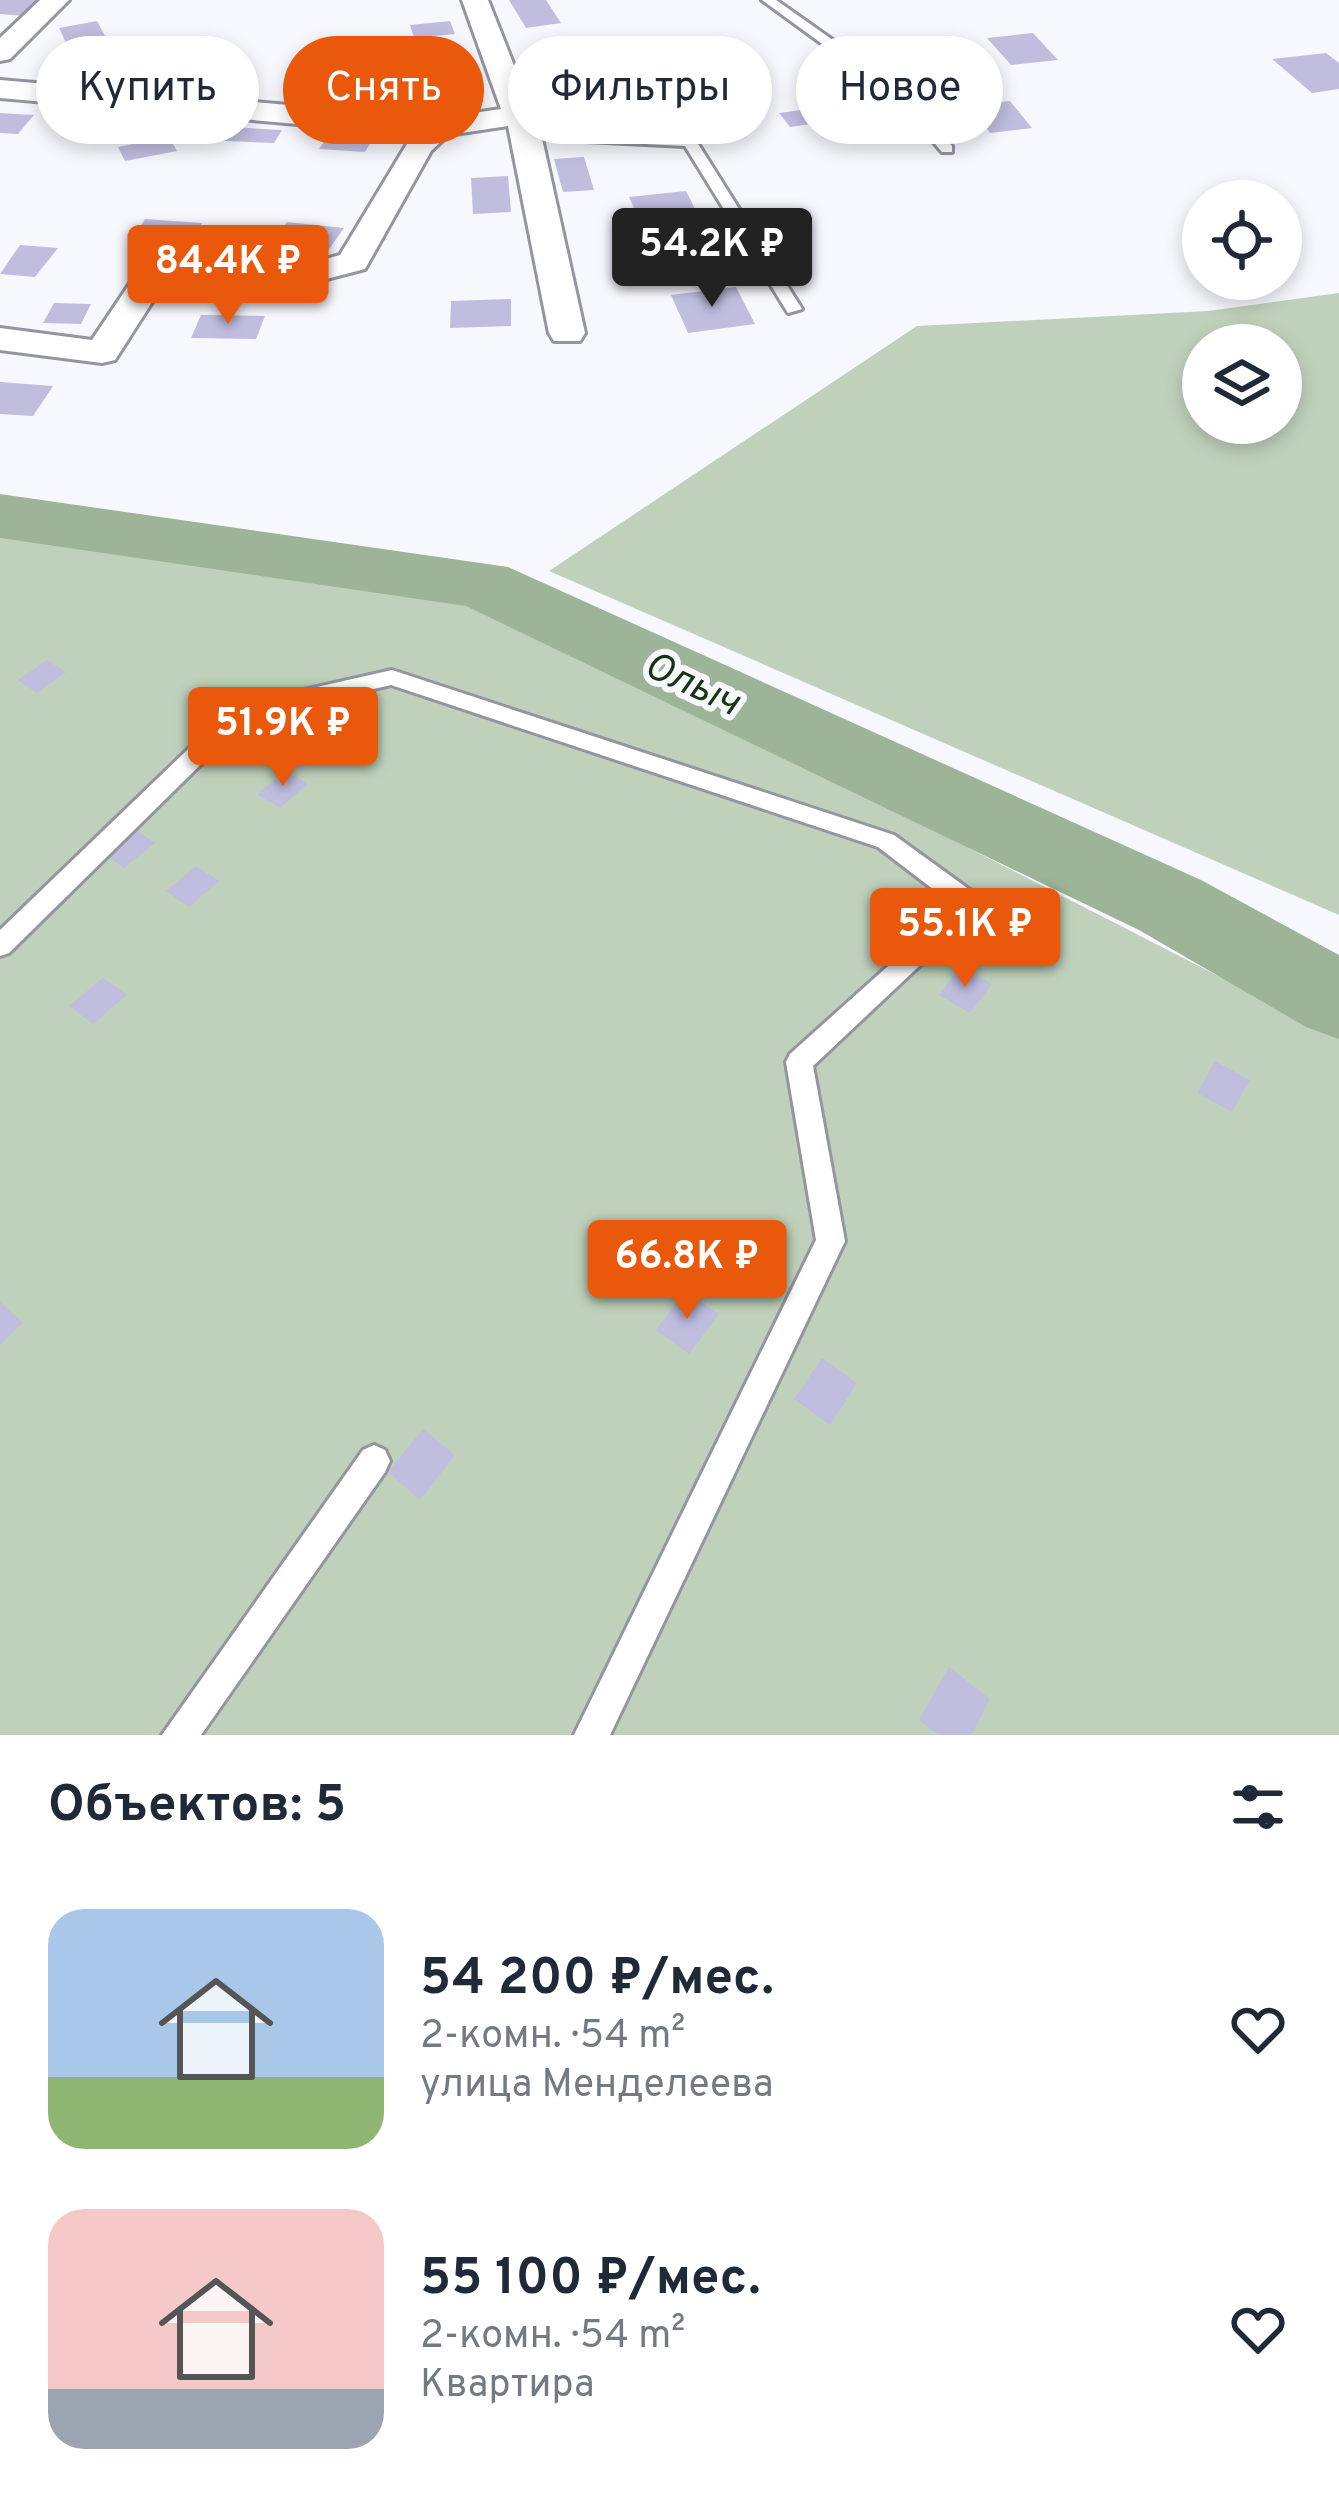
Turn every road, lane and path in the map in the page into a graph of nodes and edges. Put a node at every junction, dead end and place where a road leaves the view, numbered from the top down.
1 (56, 0) edge
2 (475, 0) edge
3 (768, 0) edge
4 (0, 53) edge
5 (508, 87) edge
6 (0, 89) edge
7 (283, 114) edge
8 (420, 144) edge
9 (526, 144) edge
10 (691, 144) edge
11 (947, 149) dead end
12 (794, 309) dead end
13 (567, 333) dead end
14 (0, 340) edge
15 (0, 946) edge
16 (374, 1462) dead end
17 (180, 1735) edge
18 (592, 1735) edge

1 - 4 street
2 - 5 street
3 - 11 lane
6 - 7 street
8 - 14 street
9 - 13 street
10 - 12 lane
15 - 18 lane
16 - 17 lane

